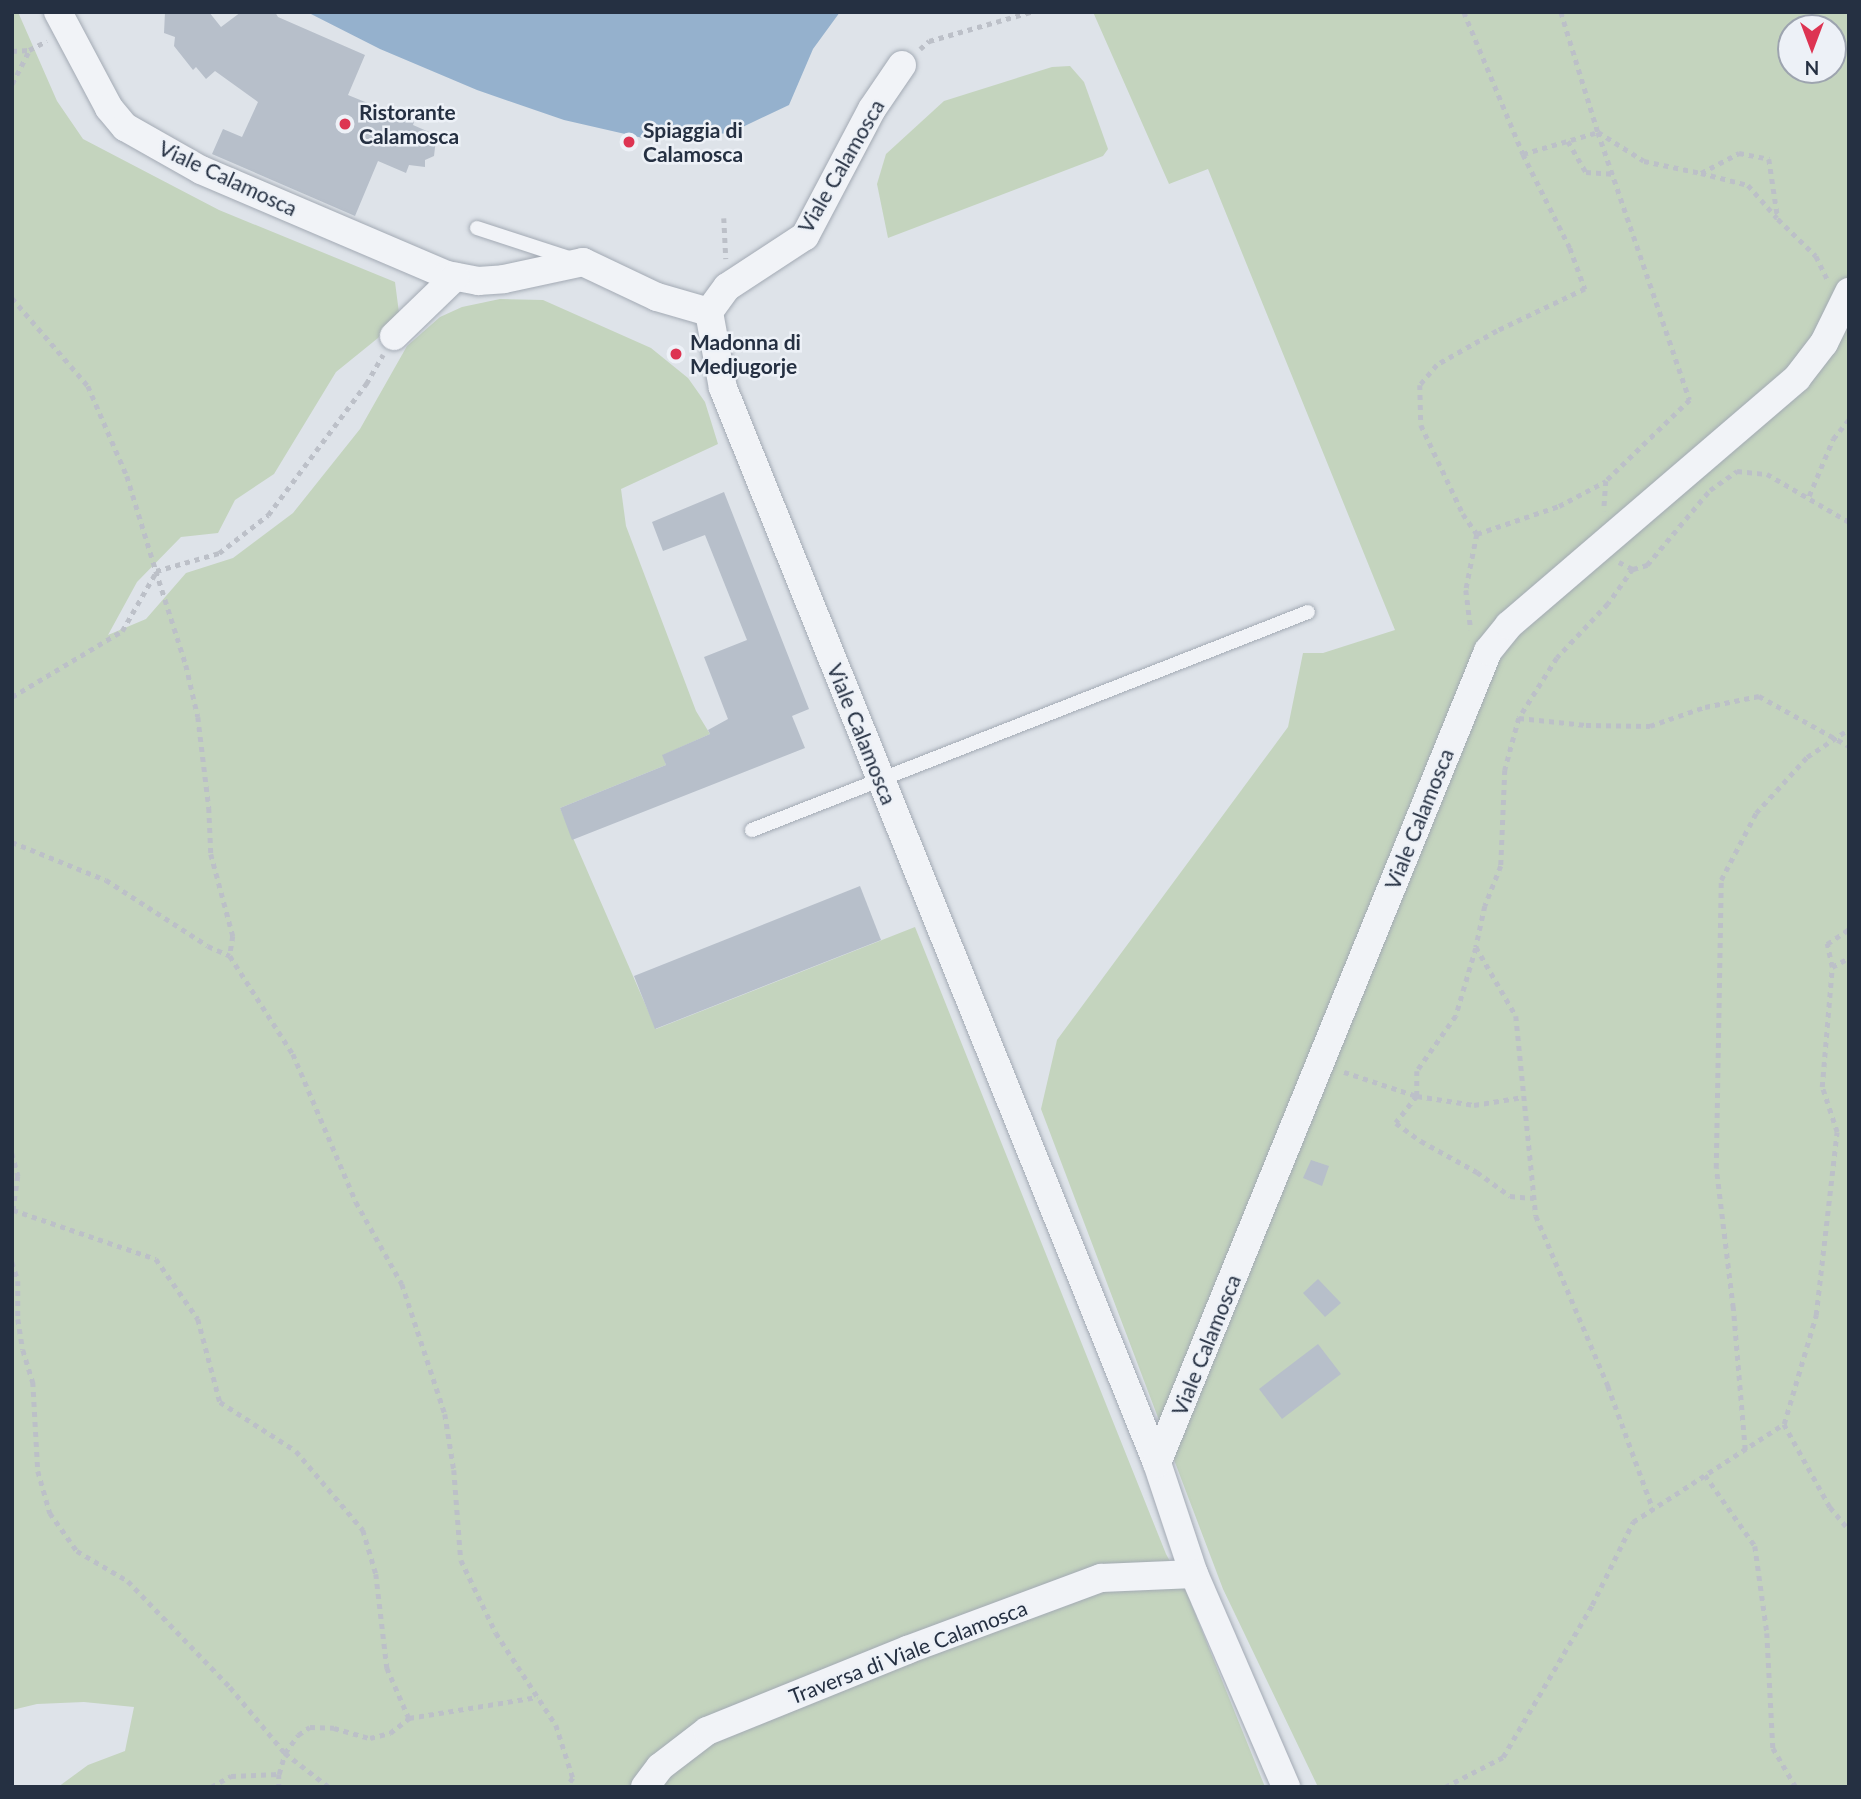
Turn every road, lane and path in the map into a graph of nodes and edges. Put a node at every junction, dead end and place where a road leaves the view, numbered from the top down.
1 (1031, 12) edge
2 (1464, 12) edge
3 (1561, 12) edge
4 (63, 21) edge
5 (29, 50) junction
6 (12, 51) edge
7 (902, 65) joint
8 (12, 84) edge
9 (1598, 132) junction
10 (1568, 141) junction
11 (1522, 154) junction
12 (1701, 173) junction
13 (1612, 174) junction
14 (724, 218) dead end
15 (1778, 219) junction
16 (477, 228) dead end
17 (583, 262) junction
18 (455, 276) junction
19 (727, 287) junction
20 (12, 298) edge
21 (1845, 301) edge
22 (709, 312) junction
23 (394, 336) joint
24 (1849, 419) edge
25 (1606, 481) junction
26 (1809, 496) junction
27 (1849, 522) edge
28 (1477, 534) junction
29 (1602, 544) junction
30 (1633, 569) junction
31 (156, 571) junction
32 (1308, 612) dead end
33 (1478, 670) junction
34 (12, 698) edge
35 (1519, 718) junction
36 (1849, 729) edge
37 (1833, 738) junction
38 (1849, 746) edge
39 (880, 779) junction
40 (752, 830) dead end
41 (12, 842) edge
42 (1849, 929) edge
43 (1476, 947) junction
44 (230, 956) junction
45 (1849, 958) edge
46 (1832, 967) junction
47 (1317, 1072) junction
48 (1417, 1096) junction
49 (1523, 1097) junction
50 (12, 1153) edge
51 (1534, 1198) junction
52 (13, 1211) edge
53 (12, 1262) edge
54 (1784, 1424) junction
55 (1745, 1450) junction
56 (1157, 1463) junction
57 (1706, 1475) junction
58 (1653, 1509) junction
59 (1849, 1530) edge
60 (1194, 1574) junction
61 (537, 1697) junction
62 (409, 1718) junction
63 (285, 1753) junction
64 (279, 1774) junction
65 (211, 1787) edge
66 (279, 1787) edge
67 (329, 1787) edge
68 (567, 1787) edge
69 (645, 1787) edge
70 (1286, 1787) edge
71 (1446, 1787) edge
72 (1796, 1787) edge

1 - 7 path
2 - 11 path
3 - 9 path
4 - 5 path
4 - 18 street, Viale Calamosca
5 - 6 path
5 - 8 path
7 - 19 street, Viale Calamosca
9 - 10 path
9 - 12 path
9 - 13 path
10 - 11 path
10 - 13 path
11 - 28 path
12 - 15 path
12 - 15 path
13 - 25 path
14 - 19 path
15 - 21 path
16 - 17 lane
17 - 18 street, Viale Calamosca
17 - 22 street
18 - 23 street
19 - 22 street, Viale Calamosca
20 - 31 path
21 - 29 street, Viale Calamosca
22 - 39 street, Viale Calamosca
23 - 31 path
24 - 26 path
25 - 28 path
25 - 29 path
26 - 27 path
26 - 30 path
28 - 33 path
29 - 30 path
29 - 33 street, Viale Calamosca
30 - 35 path
31 - 34 path
31 - 44 path
32 - 39 lane
33 - 47 street, Viale Calamosca
35 - 37 path
35 - 43 path
36 - 37 path
37 - 38 path
37 - 55 path
39 - 40 lane
39 - 56 street, Viale Calamosca
41 - 44 path
42 - 46 path
43 - 48 path
43 - 49 path
44 - 61 path
45 - 46 path
46 - 54 path
47 - 48 path
47 - 56 street, Viale Calamosca
48 - 49 path
48 - 51 path
49 - 51 path
50 - 52 path
51 - 58 path
52 - 62 path
53 - 63 path
54 - 55 path
54 - 59 path
55 - 57 path
56 - 60 street, Viale Calamosca
57 - 58 path
57 - 72 path
58 - 71 path
60 - 69 street, Traversa di Viale Calamosca
60 - 70 street, Viale Calamosca
61 - 62 path
61 - 68 path
62 - 63 path
63 - 64 path
63 - 67 path
64 - 65 path
64 - 66 path

